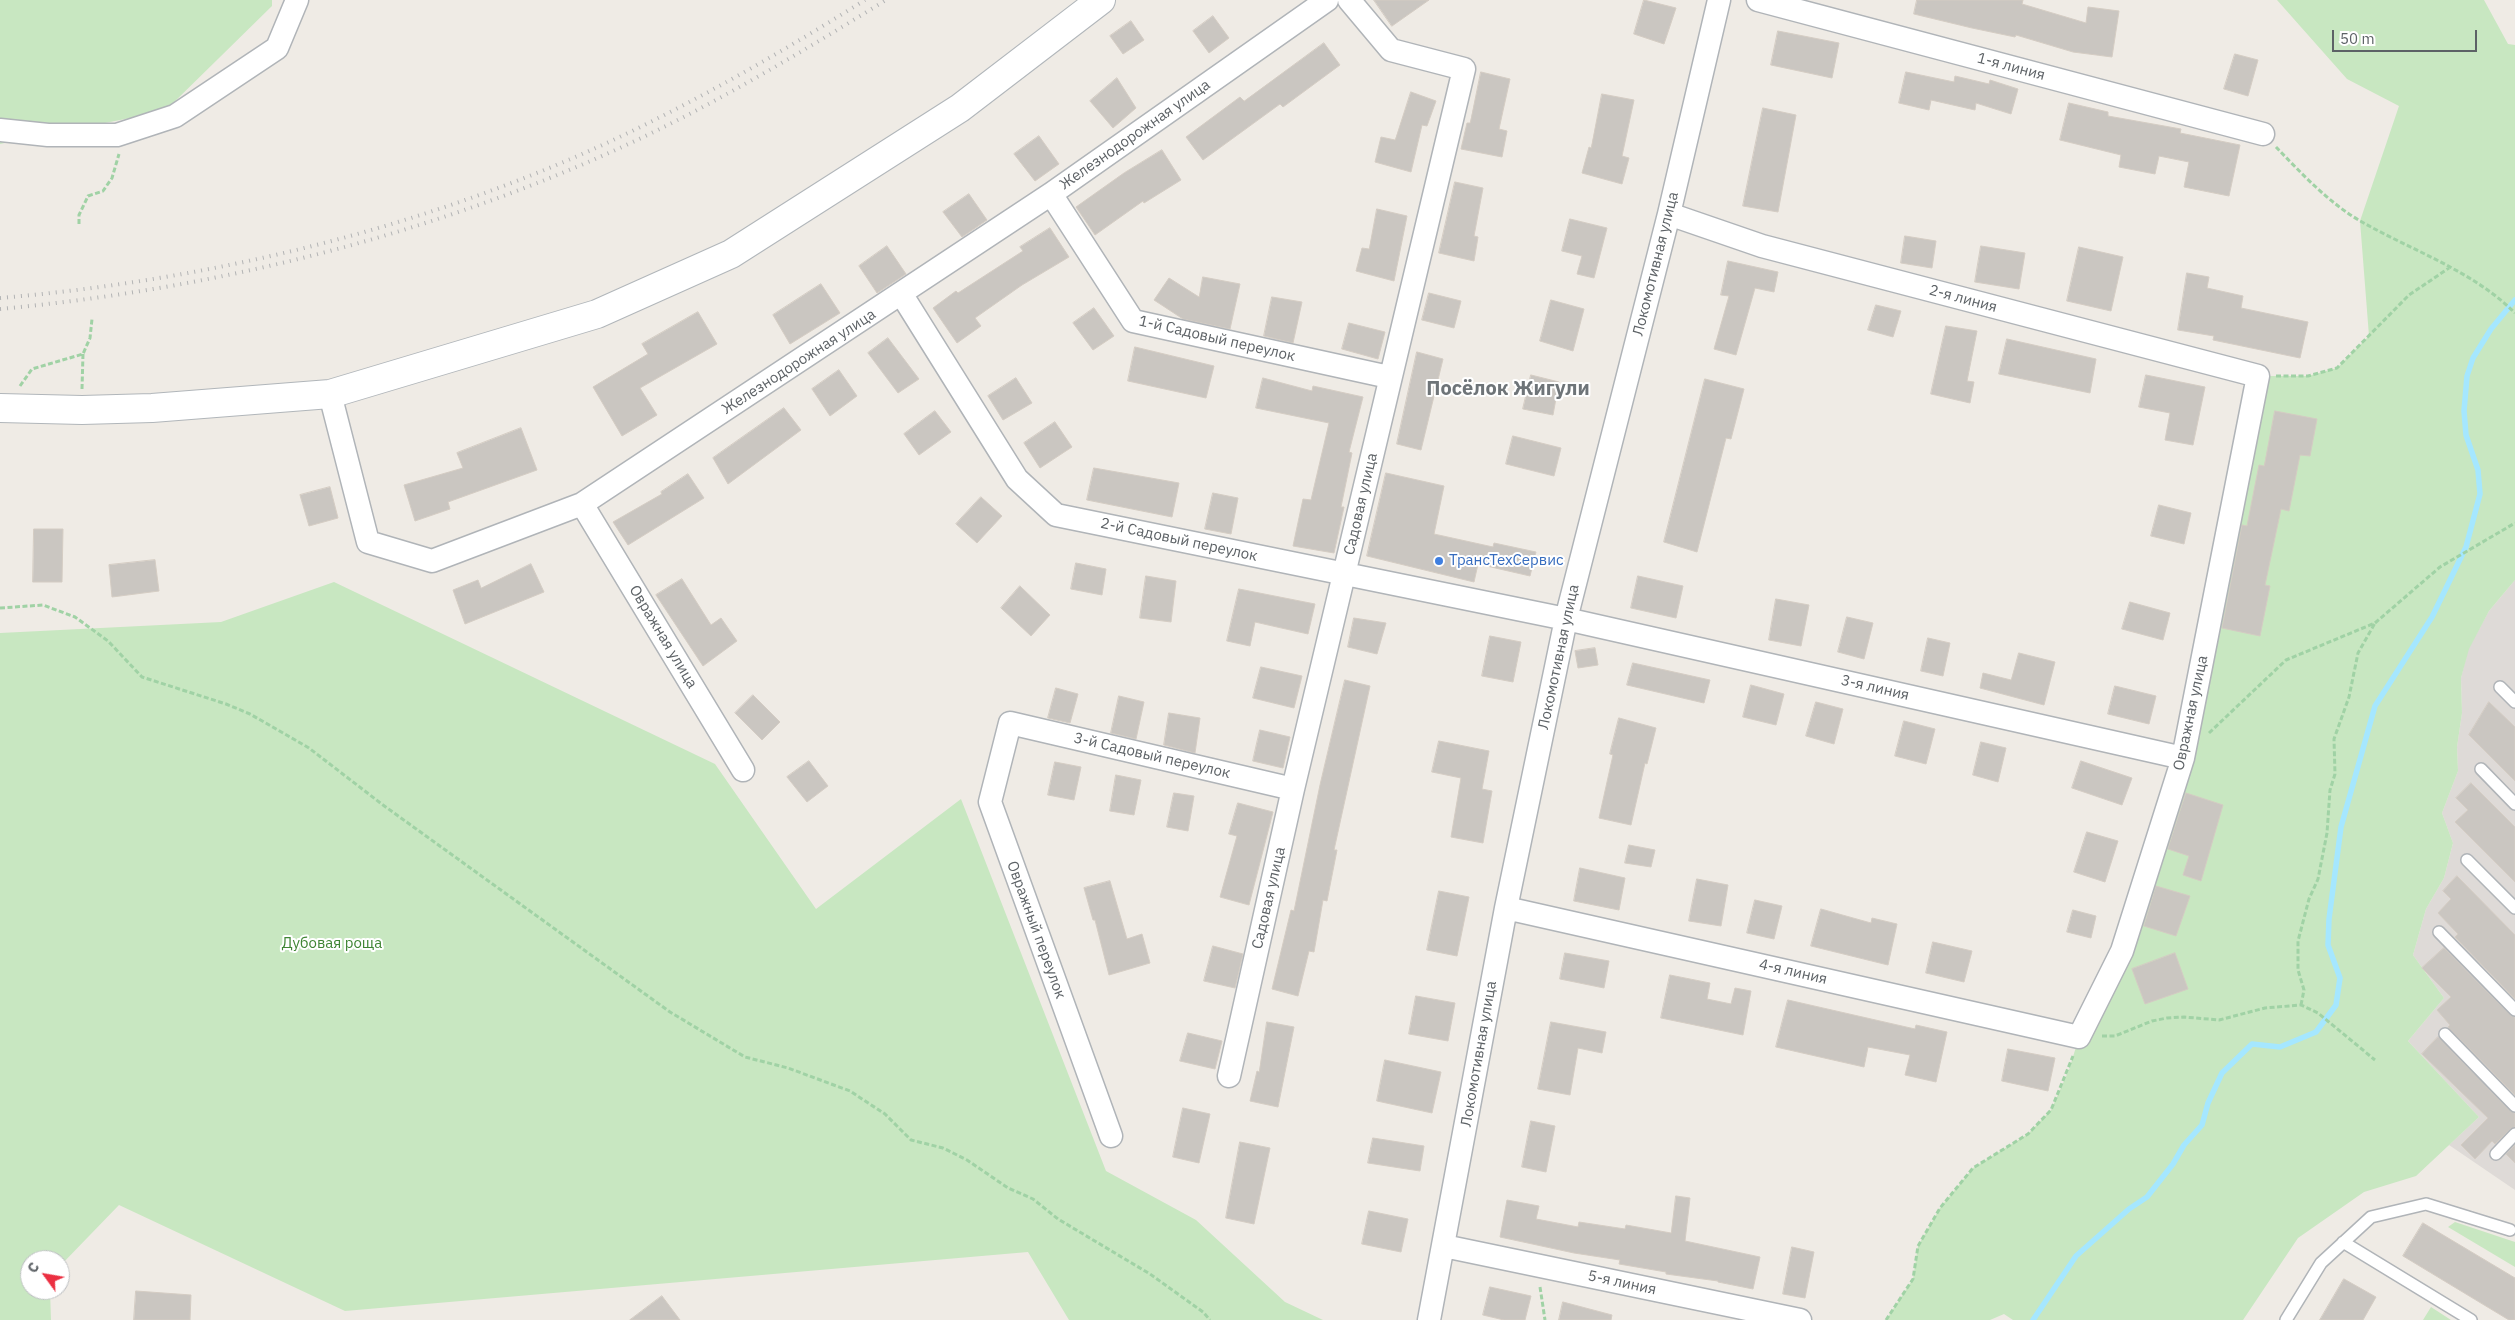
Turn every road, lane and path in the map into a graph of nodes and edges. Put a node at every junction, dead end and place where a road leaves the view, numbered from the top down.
1 (297, 0) edge
2 (1101, 0) edge
3 (1327, 0) edge
4 (1349, 0) edge
5 (1719, 0) edge
6 (1758, 0) edge
7 (0, 130) edge
8 (2263, 134) joint
9 (118, 135) junction
10 (1051, 194) junction
11 (1669, 214) junction
12 (78, 224) dead end
13 (2449, 268) junction
14 (902, 295) junction
15 (2515, 313) edge
16 (92, 319) dead end
17 (83, 354) junction
18 (2258, 376) junction
19 (1389, 378) junction
20 (330, 394) junction
21 (8, 408) edge
22 (82, 410) junction
23 (582, 504) junction
24 (2515, 523) edge
25 (1345, 574) junction
26 (0, 608) edge
27 (1566, 618) junction
28 (2375, 623) junction
29 (2500, 687) dead end
30 (2515, 702) edge
31 (1010, 723) joint
32 (2183, 758) junction
33 (2481, 769) dead end
34 (743, 770) dead end
35 (1293, 789) junction
36 (2515, 804) edge
37 (2467, 860) dead end
38 (1506, 908) junction
39 (2515, 908) edge
40 (2439, 932) dead end
41 (2301, 1005) junction
42 (2515, 1010) edge
43 (2445, 1034) dead end
44 (2079, 1037) junction
45 (2375, 1060) dead end
46 (1229, 1076) dead end
47 (2515, 1106) edge
48 (2515, 1134) edge
49 (1110, 1136) dead end
50 (2496, 1154) dead end
51 (2513, 1229) edge
52 (2343, 1242) junction
53 (1444, 1246) junction
54 (1534, 1265) junction
55 (1210, 1320) edge
56 (1429, 1320) edge
57 (1545, 1320) edge
58 (1800, 1320) edge
59 (1886, 1320) edge
60 (2286, 1320) edge
61 (2471, 1320) edge

1 - 9 street
2 - 20 street
3 - 10 street, Железнодорожная улица
4 - 19 street, Садовая улица
5 - 11 street, Локомотивная улица
6 - 8 street, 1-я линия
7 - 9 street
8 - 13 path
9 - 12 path
10 - 14 street, Железнодорожная улица
10 - 19 street, 1-й Садовый переулок
11 - 18 street, 2-я линия
11 - 27 street, Локомотивная улица
13 - 15 path
13 - 18 path
14 - 23 street, Железнодорожная улица
14 - 25 street, 2-й Садовый переулок
16 - 17 path
17 - 21 path
17 - 22 path
18 - 32 street, Овражная улица
19 - 25 street, Садовая улица
20 - 22 street
20 - 23 street, Железнодорожная улица
21 - 22 street
23 - 34 street, Овражная улица
24 - 28 path
25 - 27 street, 2-й Садовый переулок
25 - 35 street, Садовая улица
26 - 55 path
27 - 32 street, 3-я линия
27 - 38 street, Локомотивная улица
28 - 32 path
28 - 41 path
29 - 30 lane
31 - 35 street, 3-й Садовый переулок
31 - 49 street, Овражный переулок
32 - 44 street, Овражная улица
33 - 36 lane
35 - 46 street, Садовая улица
37 - 39 lane
38 - 44 street, 4-я линия
38 - 53 street, Локомотивная улица
40 - 42 lane
41 - 44 path
41 - 45 path
43 - 47 lane
44 - 59 path
48 - 50 lane
51 - 52 lane
52 - 60 lane
52 - 61 lane
53 - 54 street, 5-я линия
53 - 56 street, Локомотивная улица
54 - 57 path
54 - 58 street, 5-я линия

